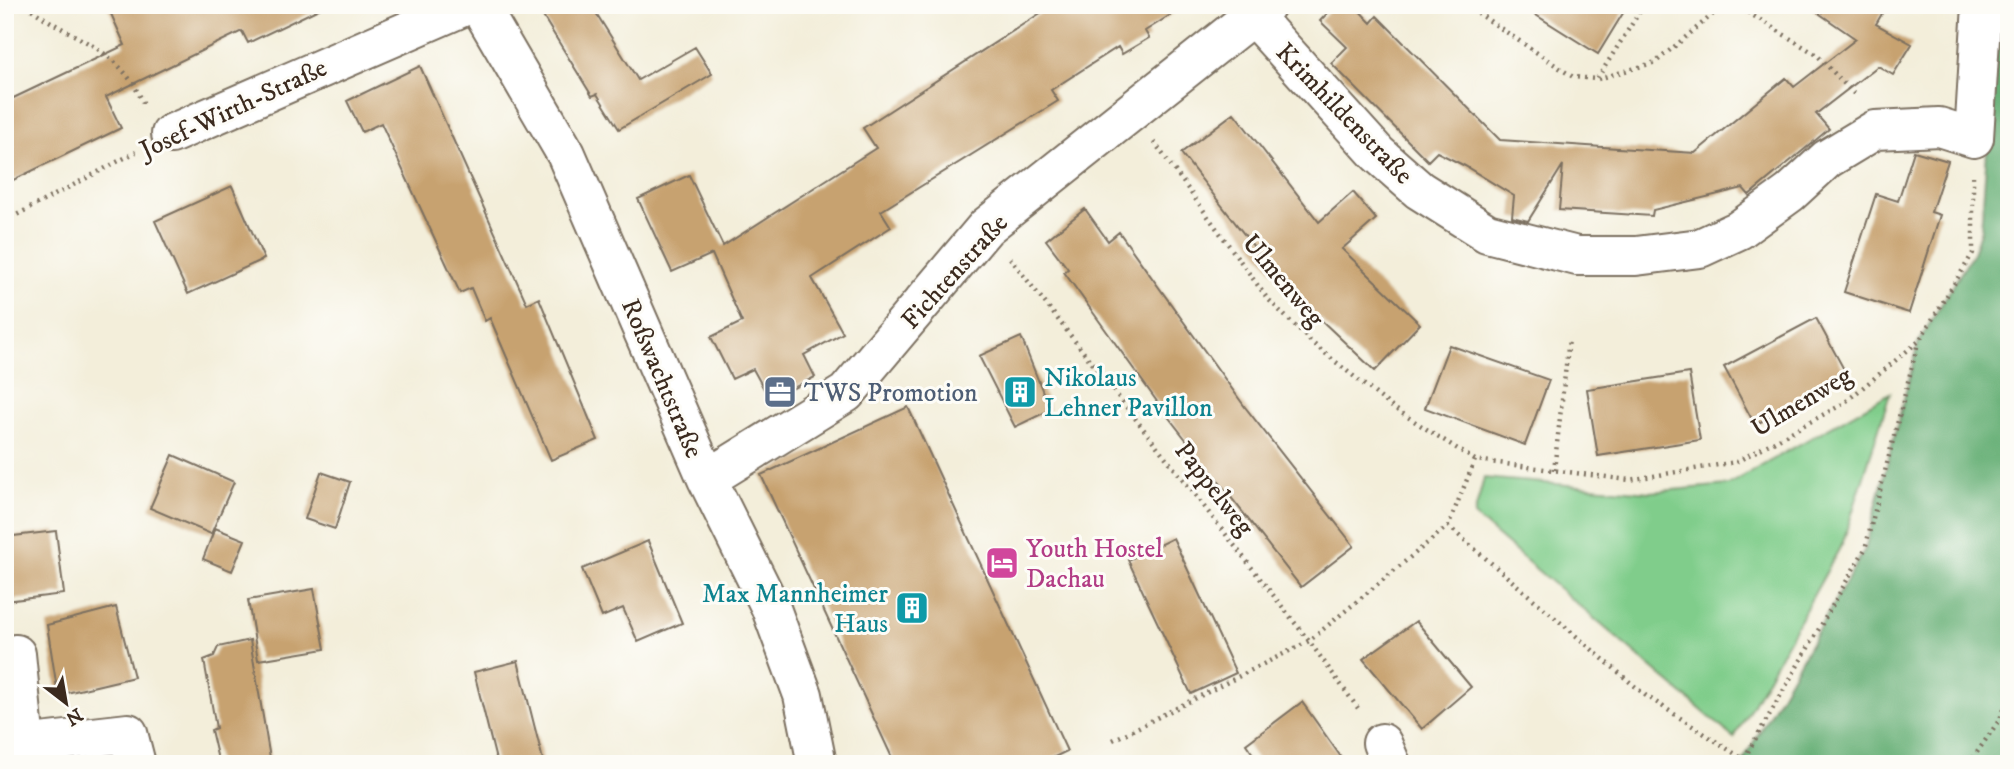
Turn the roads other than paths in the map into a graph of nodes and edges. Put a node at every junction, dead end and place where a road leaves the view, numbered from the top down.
1 (467, 5) edge
2 (479, 5) edge
3 (1982, 5) edge
4 (1259, 11) edge
5 (165, 137) road end
6 (707, 479) junction
7 (16, 654) dead end
8 (15, 745) edge
9 (136, 764) edge
10 (817, 764) edge

1 - 5 street, Josef-Wirth-Straße
2 - 6 street, Roßwachtstraße
3 - 4 street, Krimhildenstraße
4 - 6 street, Fichtenstraße
6 - 10 street, Roßwachtstraße
7 - 8 street
8 - 9 street

